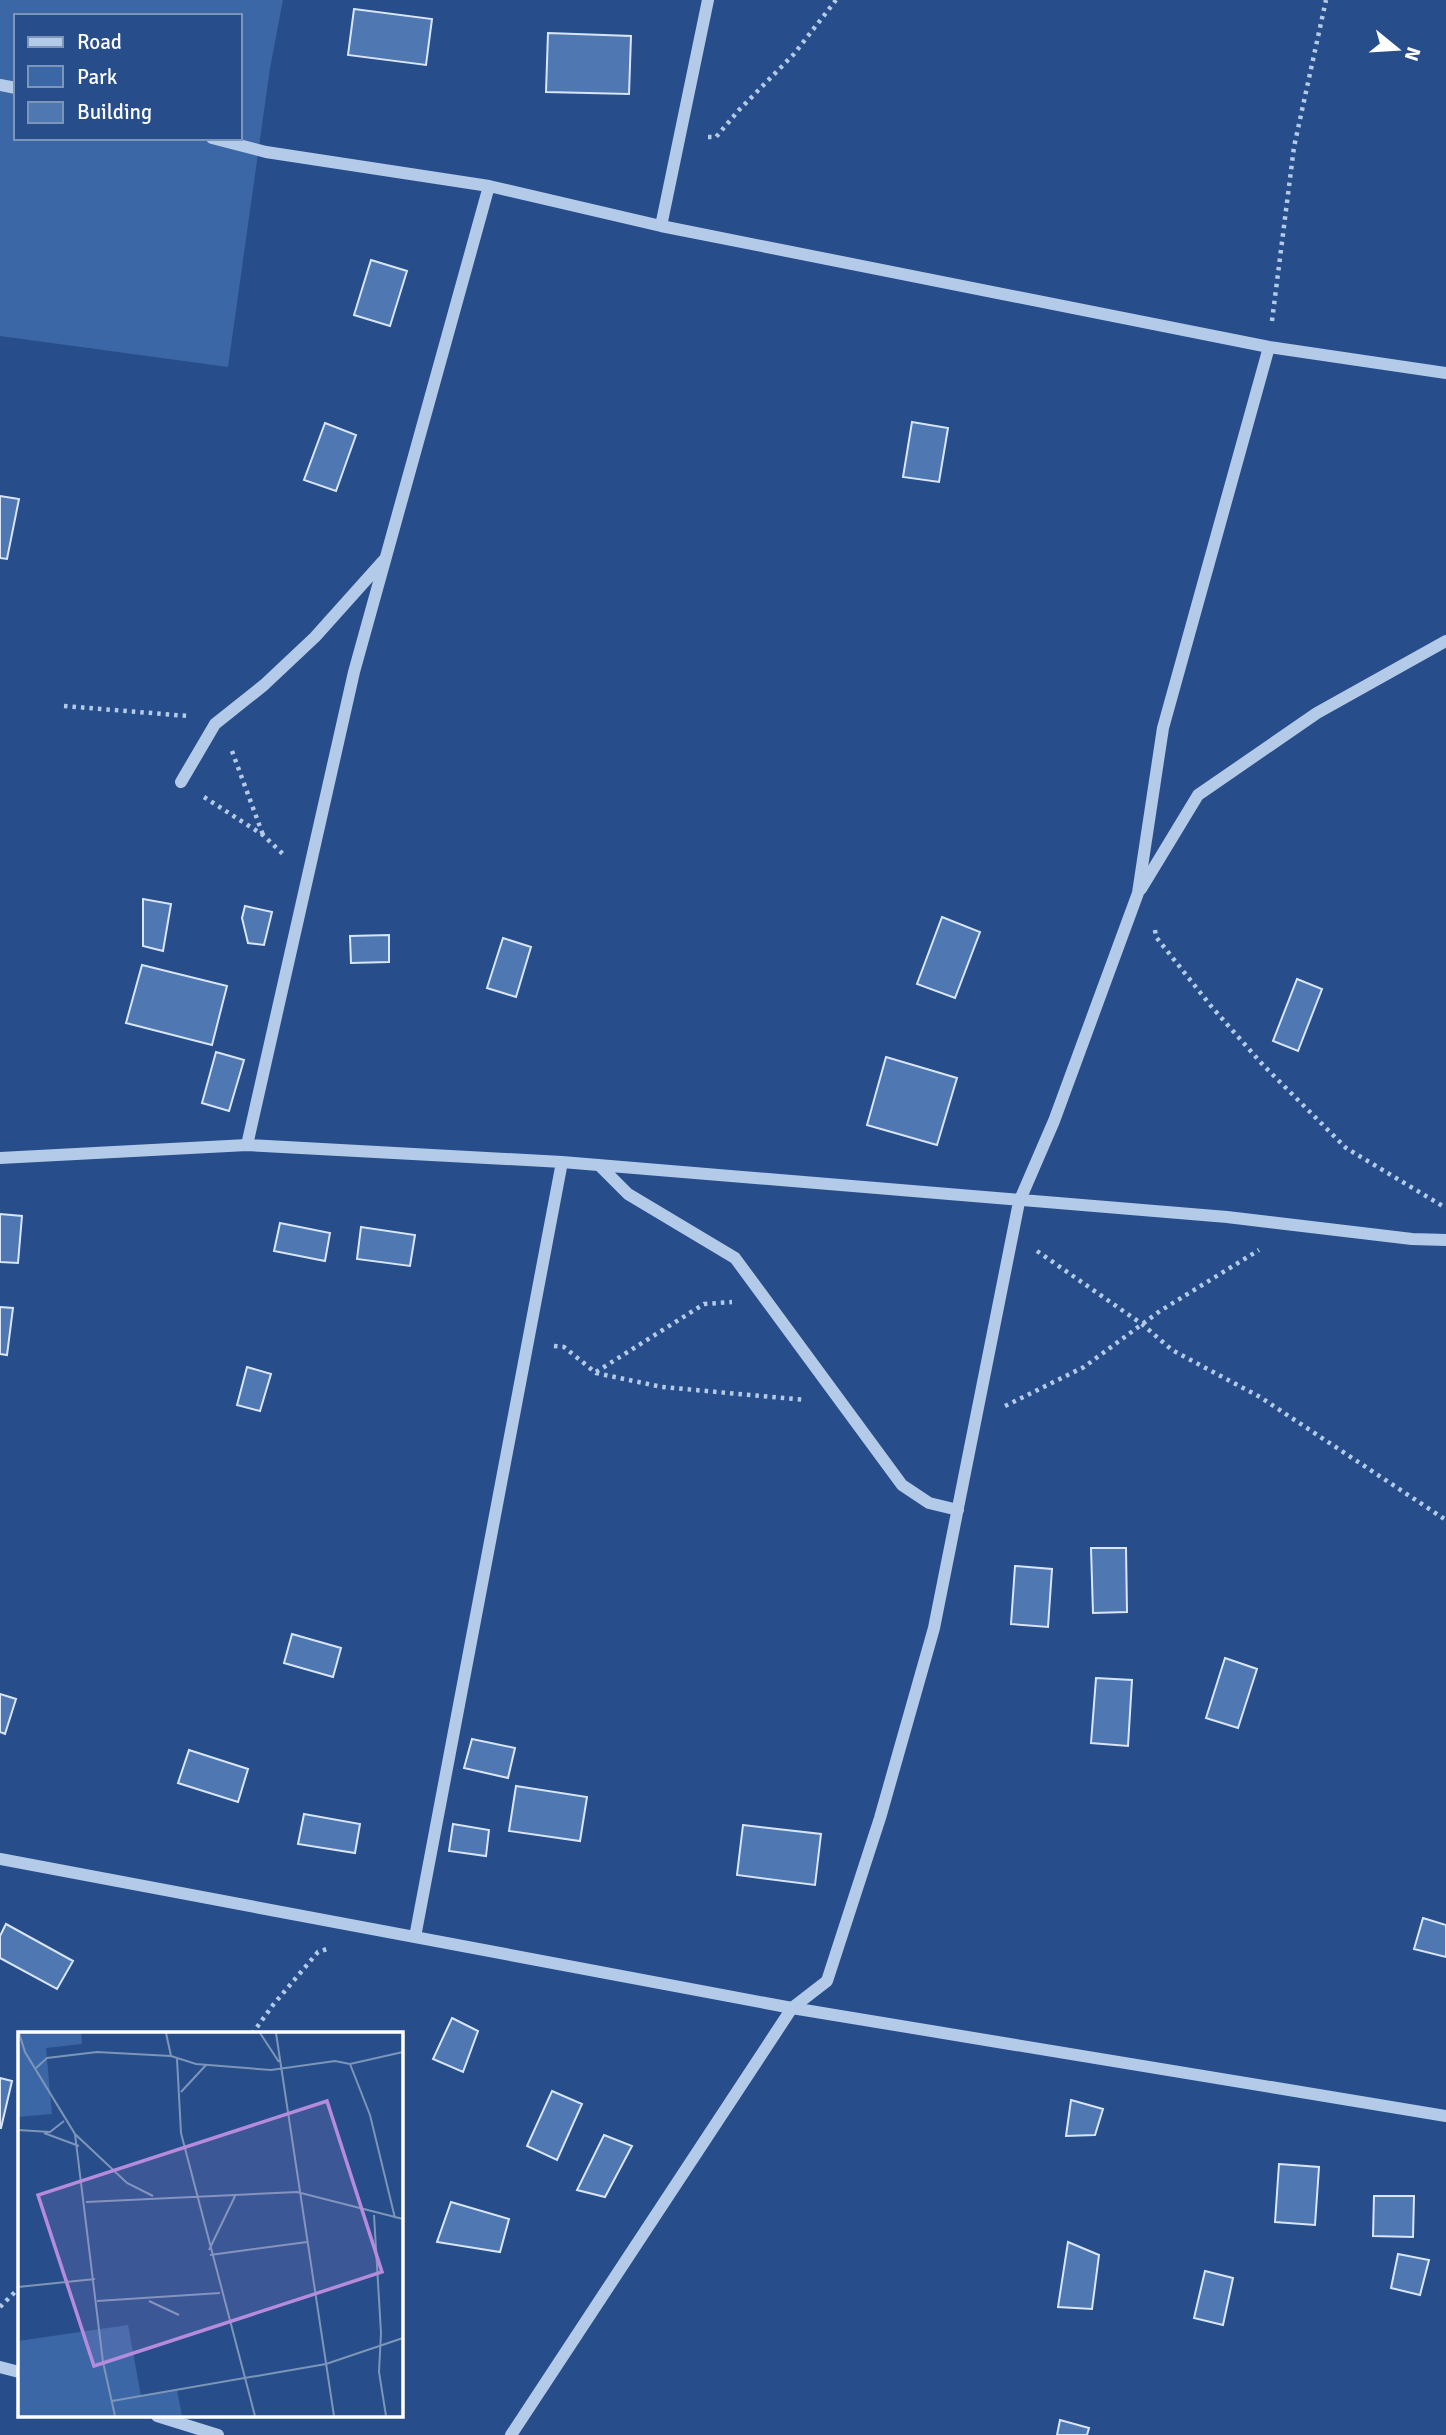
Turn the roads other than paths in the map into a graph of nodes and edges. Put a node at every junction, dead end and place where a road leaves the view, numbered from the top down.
1 (708, 0) edge
2 (220, 140) edge
3 (489, 186) junction
4 (661, 226) junction
5 (1269, 347) junction
6 (1446, 373) edge
7 (387, 558) junction
8 (1446, 641) edge
9 (181, 782) road end
10 (1139, 893) junction
11 (247, 1145) junction
12 (0, 1158) edge
13 (562, 1162) junction
14 (599, 1165) junction
15 (1019, 1202) junction
16 (1446, 1240) edge
17 (958, 1510) junction
18 (0, 1859) edge
19 (415, 1937) junction
20 (792, 2008) junction
21 (1446, 2116) edge
22 (0, 2367) edge
23 (18, 2372) edge
24 (163, 2418) edge
25 (218, 2435) edge
26 (511, 2435) edge

1 - 4 street
2 - 3 street
3 - 4 street
3 - 7 street
4 - 5 street
5 - 6 street
5 - 10 street
7 - 9 street
7 - 11 street
8 - 10 street
10 - 15 street
11 - 12 street
11 - 13 street
13 - 14 street
13 - 19 street
14 - 15 street
14 - 17 street
15 - 16 street
15 - 17 street
17 - 20 street
18 - 19 street
19 - 20 street
20 - 21 street
20 - 26 street
22 - 23 street
24 - 25 street

